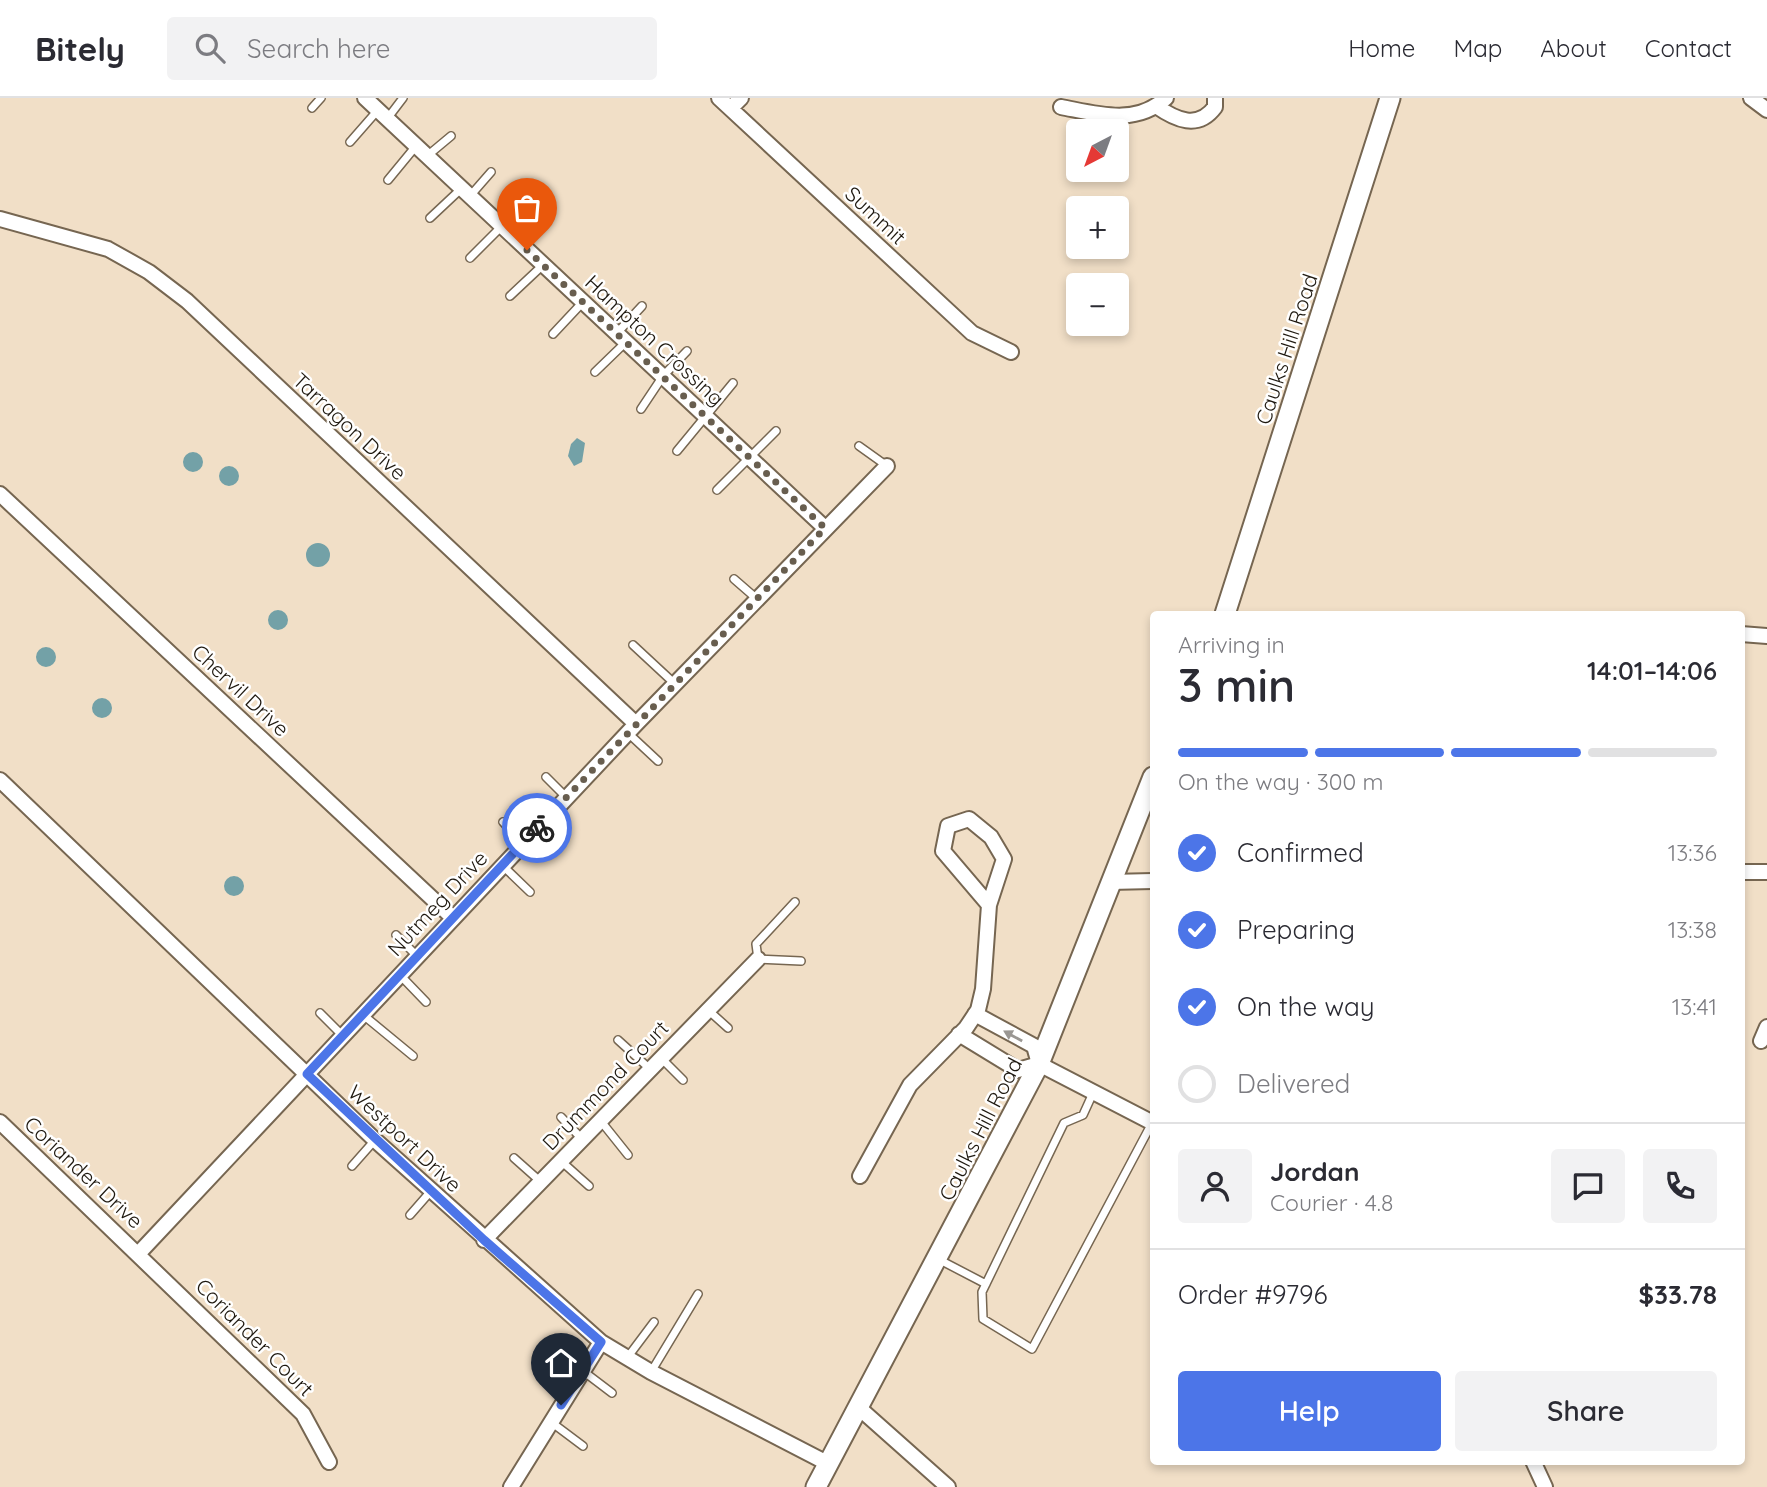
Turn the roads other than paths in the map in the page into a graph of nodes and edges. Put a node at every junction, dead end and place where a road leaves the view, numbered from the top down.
1 (321, 98) edge
2 (365, 98) edge
3 (403, 98) edge
4 (719, 98) edge
5 (1215, 98) edge
6 (1390, 98) edge
7 (1751, 98) edge
8 (1161, 102) edge
9 (736, 103) edge
10 (1061, 107) dead end
11 (312, 108) dead end
12 (1767, 110) edge
13 (382, 114) junction
14 (451, 136) dead end
15 (350, 142) dead end
16 (416, 146) junction
17 (427, 156) junction
18 (491, 172) dead end
19 (388, 180) dead end
20 (466, 192) junction
21 (536, 211) dead end
22 (430, 218) dead end
23 (0, 219) edge
24 (507, 231) junction
25 (470, 258) dead end
26 (543, 265) junction
27 (510, 296) dead end
28 (583, 302) junction
29 (642, 306) dead end
30 (553, 334) dead end
31 (621, 337) junction
32 (687, 351) dead end
33 (1012, 352) dead end
34 (596, 372) dead end
35 (663, 376) junction
36 (733, 383) dead end
37 (641, 409) dead end
38 (704, 415) junction
39 (776, 431) dead end
40 (859, 446) dead end
41 (677, 451) dead end
42 (748, 456) junction
43 (887, 466) joint
44 (717, 490) dead end
45 (0, 494) edge
46 (825, 528) junction
47 (734, 579) dead end
48 (757, 599) junction
49 (1230, 611) edge
50 (1745, 634) edge
51 (1767, 636) edge
52 (633, 645) dead end
53 (675, 684) junction
54 (632, 728) junction
55 (658, 761) dead end
56 (546, 778) dead end
57 (0, 780) edge
58 (1150, 784) edge
59 (566, 797) junction
60 (503, 822) dead end
61 (522, 843) junction
62 (502, 865) junction
63 (1745, 872) edge
64 (1767, 872) edge
65 (1150, 881) edge
66 (1110, 882) junction
67 (530, 892) dead end
68 (795, 902) dead end
69 (989, 905) junction
70 (453, 917) junction
71 (397, 935) dead end
72 (416, 955) junction
73 (758, 959) junction
74 (801, 961) dead end
75 (399, 973) junction
76 (426, 1002) dead end
77 (708, 1009) junction
78 (320, 1013) dead end
79 (362, 1014) junction
80 (975, 1014) junction
81 (1767, 1027) edge
82 (728, 1028) dead end
83 (959, 1034) junction
84 (342, 1035) junction
85 (618, 1040) dead end
86 (1761, 1041) dead end
87 (413, 1056) dead end
88 (661, 1058) junction
89 (1039, 1064) junction
90 (650, 1069) junction
91 (307, 1074) junction
92 (683, 1080) dead end
93 (1093, 1092) junction
94 (561, 1117) dead end
95 (600, 1120) junction
96 (1150, 1121) edge
97 (0, 1122) edge
98 (1150, 1129) edge
99 (582, 1139) junction
100 (375, 1140) junction
101 (628, 1155) dead end
102 (514, 1158) dead end
103 (561, 1161) junction
104 (352, 1166) dead end
105 (860, 1176) dead end
106 (541, 1182) junction
107 (589, 1186) dead end
108 (431, 1191) junction
109 (410, 1215) dead end
110 (484, 1240) junction
111 (139, 1252) junction
112 (938, 1259) junction
113 (986, 1284) junction
114 (698, 1294) dead end
115 (654, 1322) dead end
116 (601, 1342) junction
117 (627, 1358) junction
118 (583, 1371) junction
119 (651, 1371) junction
120 (612, 1392) dead end
121 (858, 1407) junction
122 (551, 1422) junction
123 (583, 1446) dead end
124 (329, 1462) dead end
125 (827, 1463) junction
126 (1535, 1465) edge
127 (511, 1487) edge
128 (816, 1487) edge
129 (948, 1487) edge
130 (1545, 1487) edge

1 - 11 lane
2 - 13 street, Hampton Crossing
3 - 13 lane
4 - 9 street, Summit
5 - 8 street
6 - 49 main road, Caulks Hill Road
7 - 12 street
8 - 10 street
9 - 33 street, Summit
13 - 15 lane
13 - 16 street, Hampton Crossing
14 - 17 lane
16 - 17 street, Hampton Crossing
16 - 19 lane
17 - 20 street, Hampton Crossing
18 - 20 lane
20 - 22 lane
20 - 24 street, Hampton Crossing
21 - 24 lane
23 - 54 street, Tarragon Drive
24 - 25 lane
24 - 26 street, Hampton Crossing
26 - 27 lane
26 - 28 street, Hampton Crossing
28 - 30 lane
28 - 31 street, Hampton Crossing
29 - 31 lane
31 - 34 lane
31 - 35 street, Hampton Crossing
32 - 35 lane
35 - 37 lane
35 - 38 street, Hampton Crossing
36 - 38 lane
38 - 41 lane
38 - 42 street, Hampton Crossing
39 - 42 lane
40 - 43 lane
42 - 44 lane
42 - 46 street, Hampton Crossing
43 - 46 street, Nutmeg Drive
45 - 70 street, Chervil Drive
46 - 48 street, Nutmeg Drive
47 - 48 lane
48 - 53 street, Nutmeg Drive
50 - 51 street
52 - 53 lane
53 - 54 street, Nutmeg Drive
54 - 55 lane
54 - 59 street, Nutmeg Drive
56 - 59 lane
57 - 91 street, Westport Drive
58 - 66 main road, Caulks Hill Road
59 - 61 street, Nutmeg Drive
60 - 61 lane
61 - 62 street, Nutmeg Drive
62 - 67 lane
62 - 70 street, Nutmeg Drive
63 - 64 street
65 - 66 street
66 - 89 main road, Caulks Hill Road
68 - 73 lane
69 - 69 street
69 - 80 street
70 - 72 street, Nutmeg Drive
71 - 72 lane
72 - 75 street, Nutmeg Drive
73 - 74 lane
73 - 77 street, Drummond Court
75 - 76 lane
75 - 79 street, Nutmeg Drive
77 - 82 lane
77 - 88 street, Drummond Court
78 - 84 lane
79 - 84 street, Nutmeg Drive
79 - 87 lane
80 - 83 street
89 -> 80 street
81 - 86 street
83 - 89 street
83 - 105 street
84 - 91 street, Nutmeg Drive
85 - 90 lane
88 - 90 street, Drummond Court
88 - 92 lane
89 - 93 street
89 - 112 main road, Caulks Hill Road
90 - 95 street, Drummond Court
91 - 100 street, Westport Drive
91 - 111 street, Nutmeg Drive
93 - 96 street
93 - 113 lane
94 - 99 lane
95 - 99 street, Drummond Court
95 - 101 lane
97 - 111 street, Coriander Drive
98 - 113 lane
99 - 103 street, Drummond Court
100 - 104 lane
100 - 108 street, Westport Drive
102 - 106 lane
103 - 106 street, Drummond Court
103 - 107 lane
106 - 110 street, Drummond Court
108 - 109 lane
108 - 110 street, Westport Drive
110 - 116 street, Westport Drive
111 - 124 street, Coriander Court
112 - 113 lane
112 - 121 main road, Caulks Hill Road
114 - 119 lane
115 - 117 lane
116 - 117 street, Westport Drive
116 - 118 street
117 - 119 street, Westport Drive
118 - 120 lane
118 - 122 street
119 - 125 street, Westport Drive
121 - 125 main road, Caulks Hill Road
121 - 129 street
122 - 123 lane
122 - 127 street
125 - 128 main road, Caulks Hill Road
126 - 130 street

